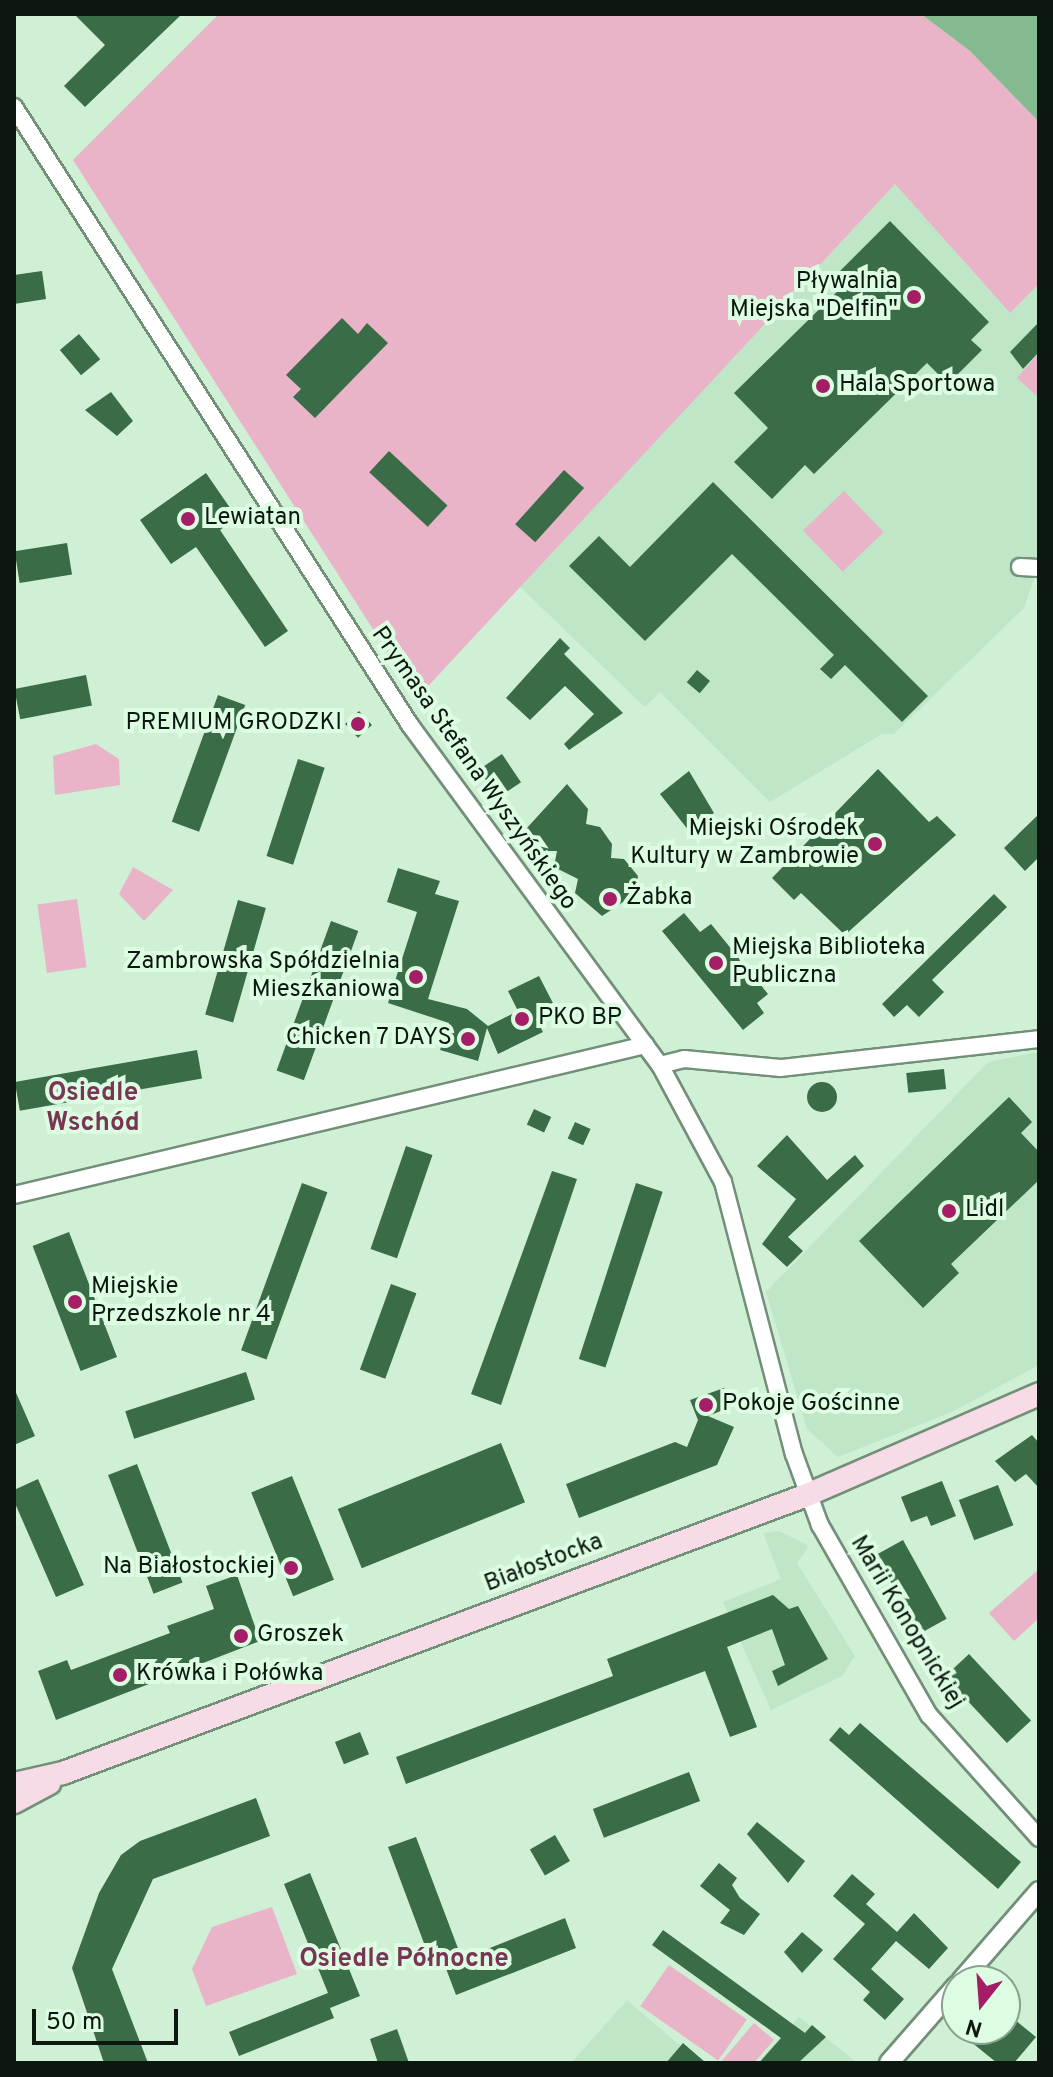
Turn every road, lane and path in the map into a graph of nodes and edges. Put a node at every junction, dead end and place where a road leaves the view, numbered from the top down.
1 (14, 107) edge
2 (1020, 567) dead end
3 (1039, 568) edge
4 (1039, 1039) edge
5 (645, 1045) junction
6 (660, 1065) junction
7 (14, 1195) edge
8 (1039, 1394) edge
9 (807, 1495) junction
10 (63, 1773) junction
11 (14, 1784) edge
12 (14, 1802) edge
13 (1039, 1838) edge
14 (1039, 1891) edge
15 (975, 1965) edge
16 (941, 2004) edge
17 (889, 2063) edge

1 - 5 street, Prymasa Stefana Wyszyńskiego
2 - 3 street
4 - 6 street
5 - 6 street, Prymasa Stefana Wyszyńskiego
5 - 7 street
6 - 9 street, Prymasa Stefana Wyszyńskiego
8 - 9 main road, Białostocka
9 - 10 main road, Białostocka
9 - 13 street, Marii Konopnickiej
10 - 11 main road, Białostocka
10 - 12 main road, Białostocka
14 - 15 street
16 - 17 street

